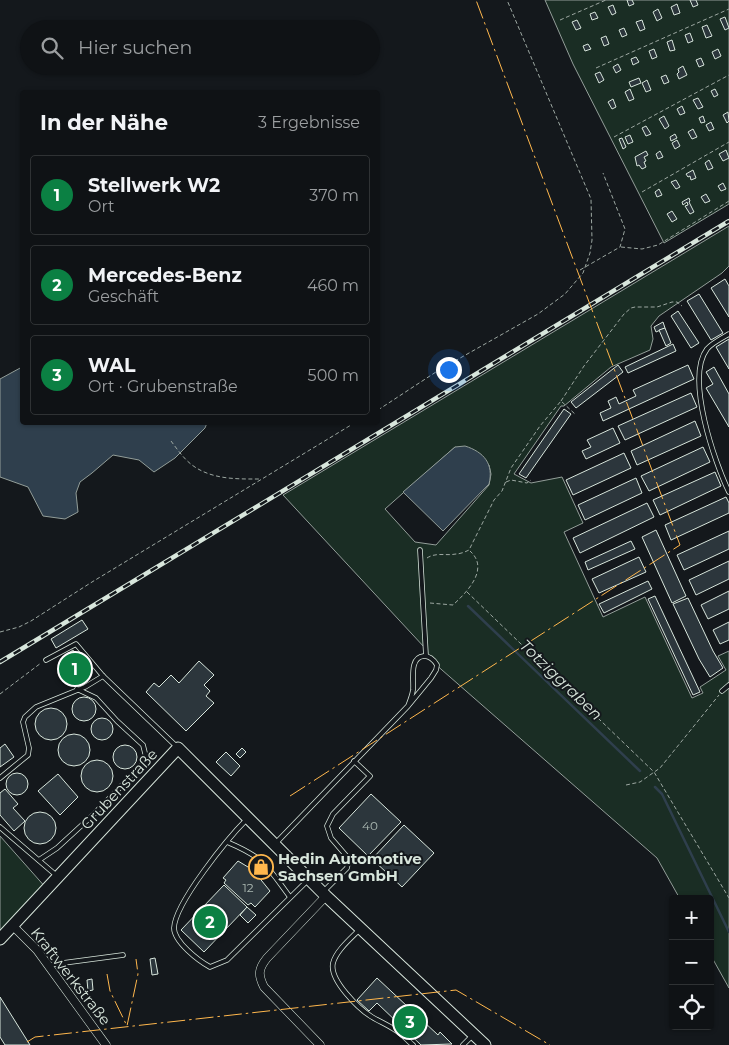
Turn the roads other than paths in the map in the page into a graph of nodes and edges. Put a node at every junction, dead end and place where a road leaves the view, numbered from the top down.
1 (729, 334) edge
2 (729, 492) edge
3 (420, 550) dead end
4 (426, 656) junction
5 (46, 660) road end
6 (103, 676) junction
7 (729, 684) edge
8 (78, 689) junction
9 (722, 691) road end
10 (408, 706) junction
11 (178, 748) junction
12 (354, 761) junction
13 (0, 778) edge
14 (247, 819) junction
15 (0, 827) edge
16 (227, 842) junction
17 (274, 845) junction
18 (39, 860) junction
19 (59, 877) junction
20 (309, 879) junction
21 (324, 894) junction
22 (290, 898) junction
23 (13, 926) junction
24 (360, 929) junction
25 (0, 939) edge
26 (123, 955) dead end
27 (48, 965) junction
28 (474, 1034) junction
29 (106, 1045) edge
30 (320, 1045) edge
31 (413, 1045) edge
32 (463, 1045) edge
33 (485, 1045) edge

1 - 2 lane
3 - 4 lane
4 - 10 lane
4 - 10 lane
5 - 6 lane
6 - 8 lane
6 - 11 lane
7 - 9 lane
8 - 13 lane
8 - 18 lane
10 - 12 lane
11 - 14 street, Grubenstraße
11 - 19 street, Grubenstraße
12 - 17 lane
12 - 21 lane
14 - 16 lane
14 - 17 street, Grubenstraße
15 - 18 lane
16 - 22 lane
16 - 22 lane
17 - 20 street, Grubenstraße
18 - 19 lane
19 - 23 street, Grubenstraße
20 - 21 street, Grubenstraße
20 - 22 lane
21 - 24 street, Grubenstraße
21 - 30 street
23 - 25 street, Grubenstraße
23 - 27 street, Kraftwerkstraße
24 - 28 street, Grubenstraße
24 - 31 lane
26 - 27 lane
27 - 29 street, Kraftwerkstraße
28 - 32 lane
28 - 33 street, Grubenstraße

